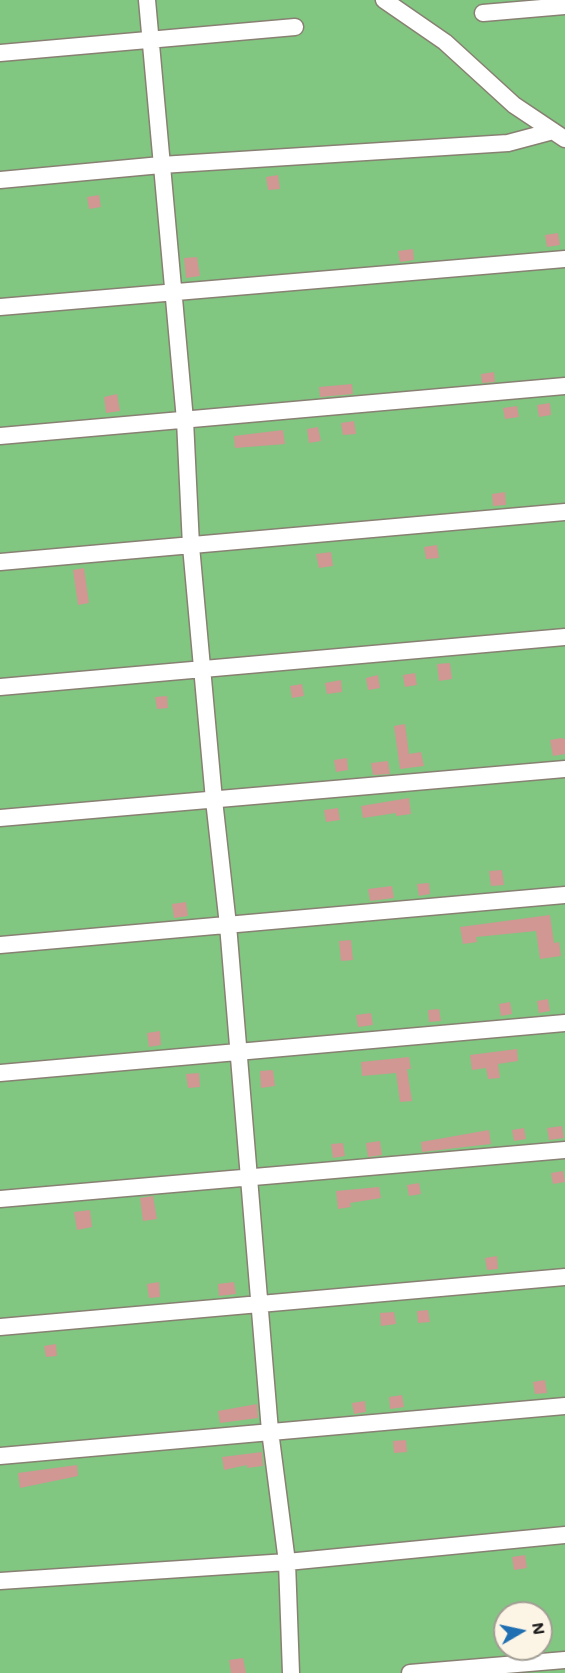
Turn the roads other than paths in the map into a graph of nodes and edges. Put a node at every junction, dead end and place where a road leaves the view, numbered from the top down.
1 (147, 0) edge
2 (384, 0) edge
3 (565, 6) edge
4 (483, 13) dead end
5 (295, 27) dead end
6 (150, 39) junction
7 (0, 53) edge
8 (559, 135) edge
9 (161, 165) junction
10 (0, 180) edge
11 (565, 259) edge
12 (173, 292) junction
13 (0, 307) edge
14 (565, 386) edge
15 (184, 420) junction
16 (0, 436) edge
17 (565, 512) edge
18 (191, 546) junction
19 (0, 562) edge
20 (565, 637) edge
21 (202, 670) junction
22 (0, 687) edge
23 (565, 769) edge
24 (214, 800) junction
25 (0, 818) edge
26 (565, 895) edge
27 (228, 926) junction
28 (0, 945) edge
29 (565, 1023) edge
30 (239, 1051) junction
31 (0, 1073) edge
32 (565, 1150) edge
33 (249, 1176) junction
34 (0, 1199) edge
35 (565, 1277) edge
36 (260, 1304) junction
37 (0, 1327) edge
38 (565, 1406) edge
39 (270, 1431) junction
40 (0, 1456) edge
41 (565, 1535) edge
42 (287, 1562) junction
43 (0, 1581) edge
44 (565, 1660) edge
45 (291, 1673) edge
46 (410, 1673) edge

1 - 6 street
2 - 8 street
3 - 4 street
5 - 6 street
6 - 7 street
6 - 9 street
8 - 9 street
9 - 10 street
9 - 12 street
11 - 12 street
12 - 13 street
12 - 15 street
14 - 15 street
15 - 16 street
15 - 18 street
17 - 18 street
18 - 19 street
18 - 21 street
20 - 21 street
21 - 22 street
21 - 24 street
23 - 24 street
24 - 25 street
24 - 27 street
26 - 27 street
27 - 28 street
27 - 30 street
29 - 30 street
30 - 31 street
30 - 33 street
32 - 33 street
33 - 34 street
33 - 36 street
35 - 36 street
36 - 37 street
36 - 39 street
38 - 39 street
39 - 40 street
39 - 42 street
41 - 42 street
42 - 43 street
42 - 45 street
44 - 46 street

